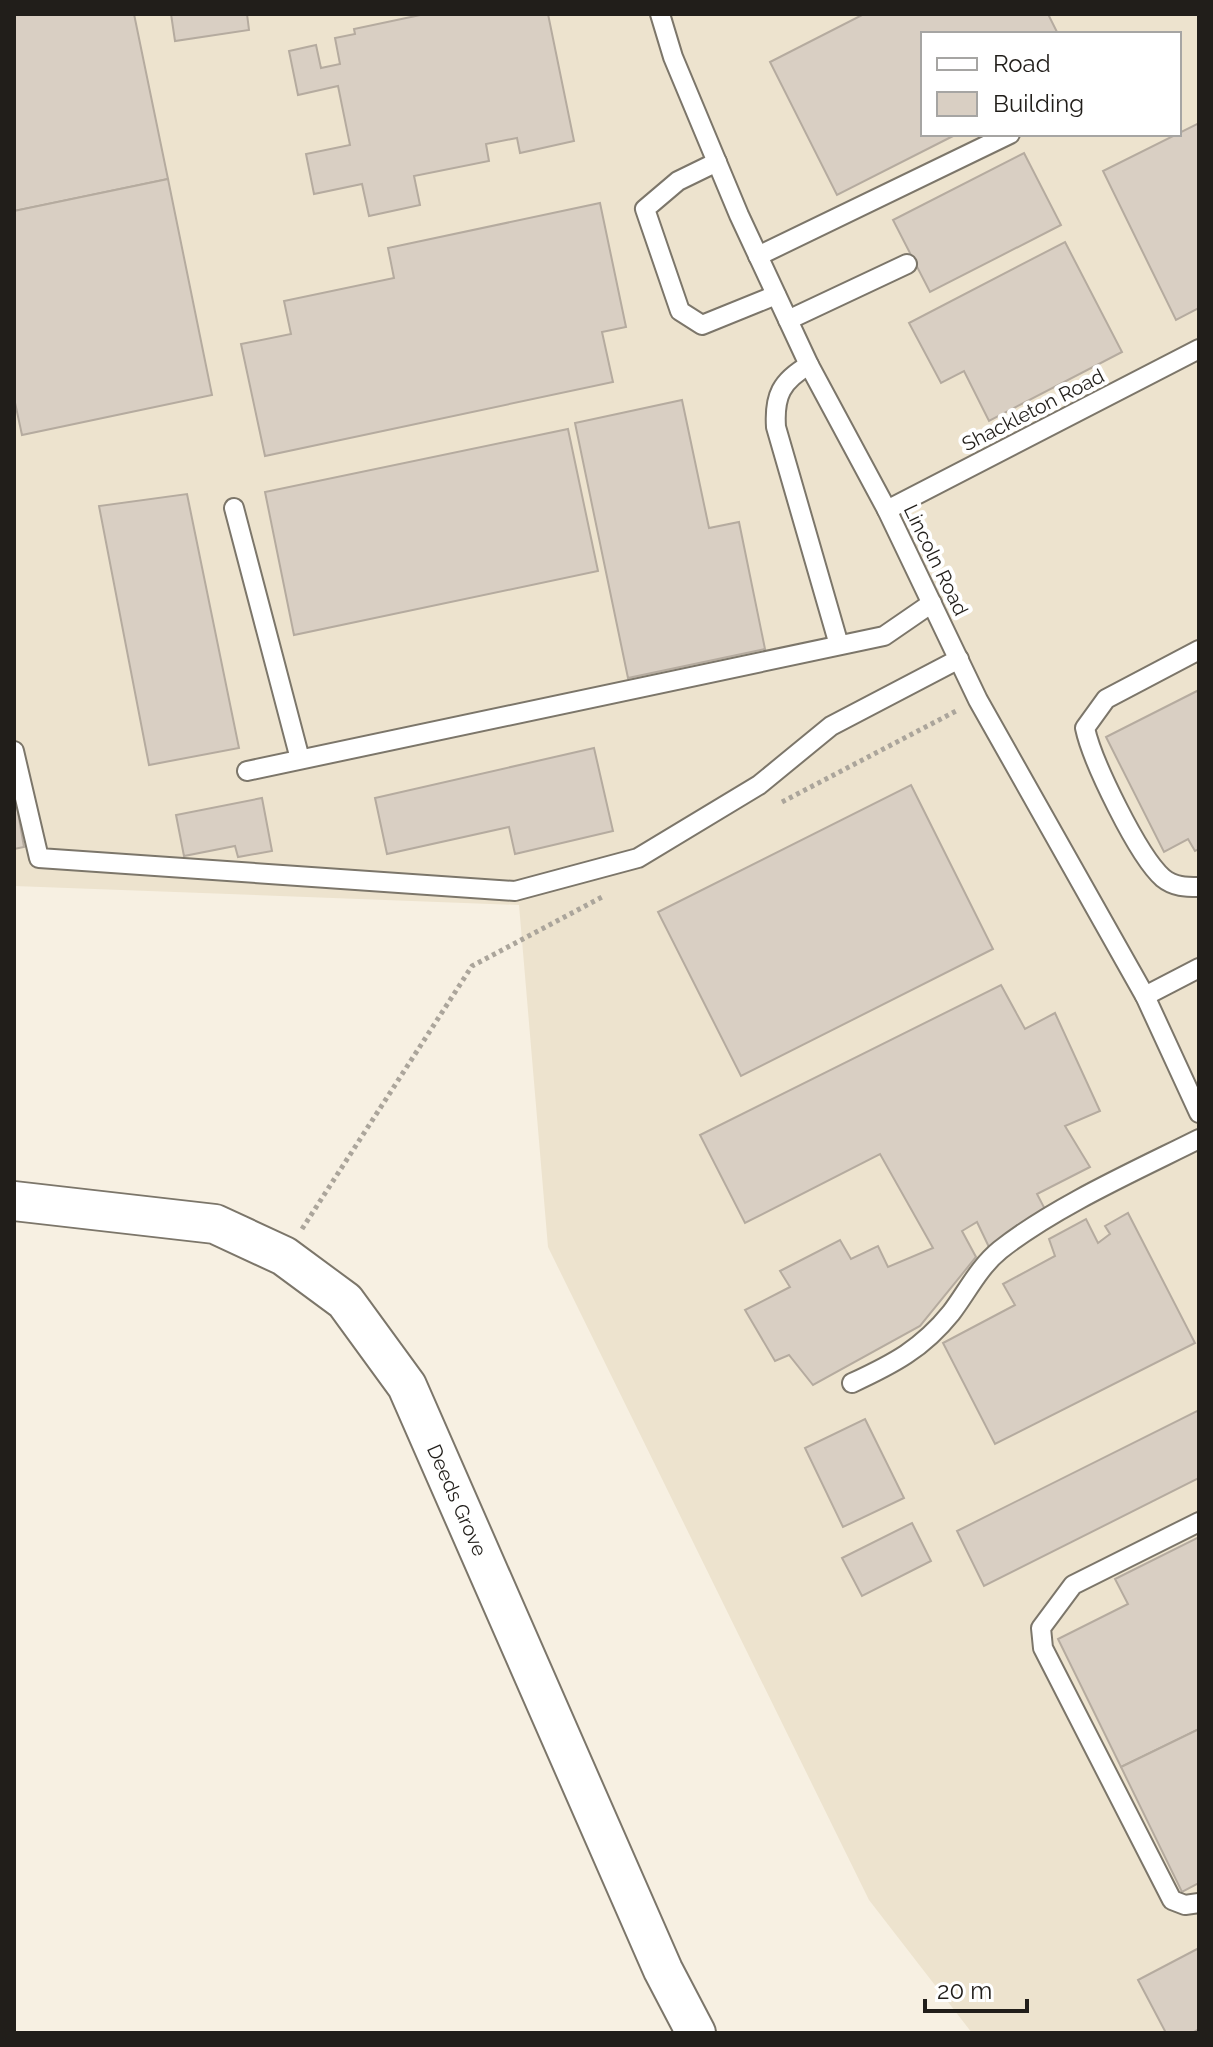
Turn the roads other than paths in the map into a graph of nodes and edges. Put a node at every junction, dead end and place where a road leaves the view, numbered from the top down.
1 (660, 14) edge
2 (1006, 136) edge
3 (717, 162) junction
4 (758, 256) junction
5 (907, 264) dead end
6 (776, 295) junction
7 (788, 320) junction
8 (1199, 349) edge
9 (809, 365) junction
10 (234, 508) dead end
11 (887, 510) junction
12 (932, 603) junction
13 (839, 645) junction
14 (1199, 650) edge
15 (959, 659) junction
16 (14, 751) edge
17 (300, 759) junction
18 (247, 771) dead end
19 (1199, 887) edge
20 (1199, 968) edge
21 (1145, 996) junction
22 (1199, 1113) edge
23 (1199, 1139) edge
24 (14, 1201) edge
25 (852, 1383) dead end
26 (1199, 1522) edge
27 (1199, 1903) edge
28 (696, 2033) edge

1 - 3 lane, Lincoln Road
2 - 4 lane
3 - 4 lane, Lincoln Road
3 - 6 lane
4 - 6 lane, Lincoln Road
5 - 7 lane
6 - 7 lane, Lincoln Road
7 - 9 lane, Lincoln Road
8 - 11 lane, Shackleton Road
9 - 11 lane, Lincoln Road
9 - 13 lane
10 - 17 lane
11 - 12 lane, Lincoln Road
12 - 13 lane
12 - 15 lane, Lincoln Road
13 - 17 lane
14 - 19 lane
15 - 16 lane
15 - 21 lane, Lincoln Road
17 - 18 lane
20 - 21 lane
21 - 22 lane, Lincoln Road
23 - 25 lane
24 - 28 street, Deeds Grove
26 - 27 lane

